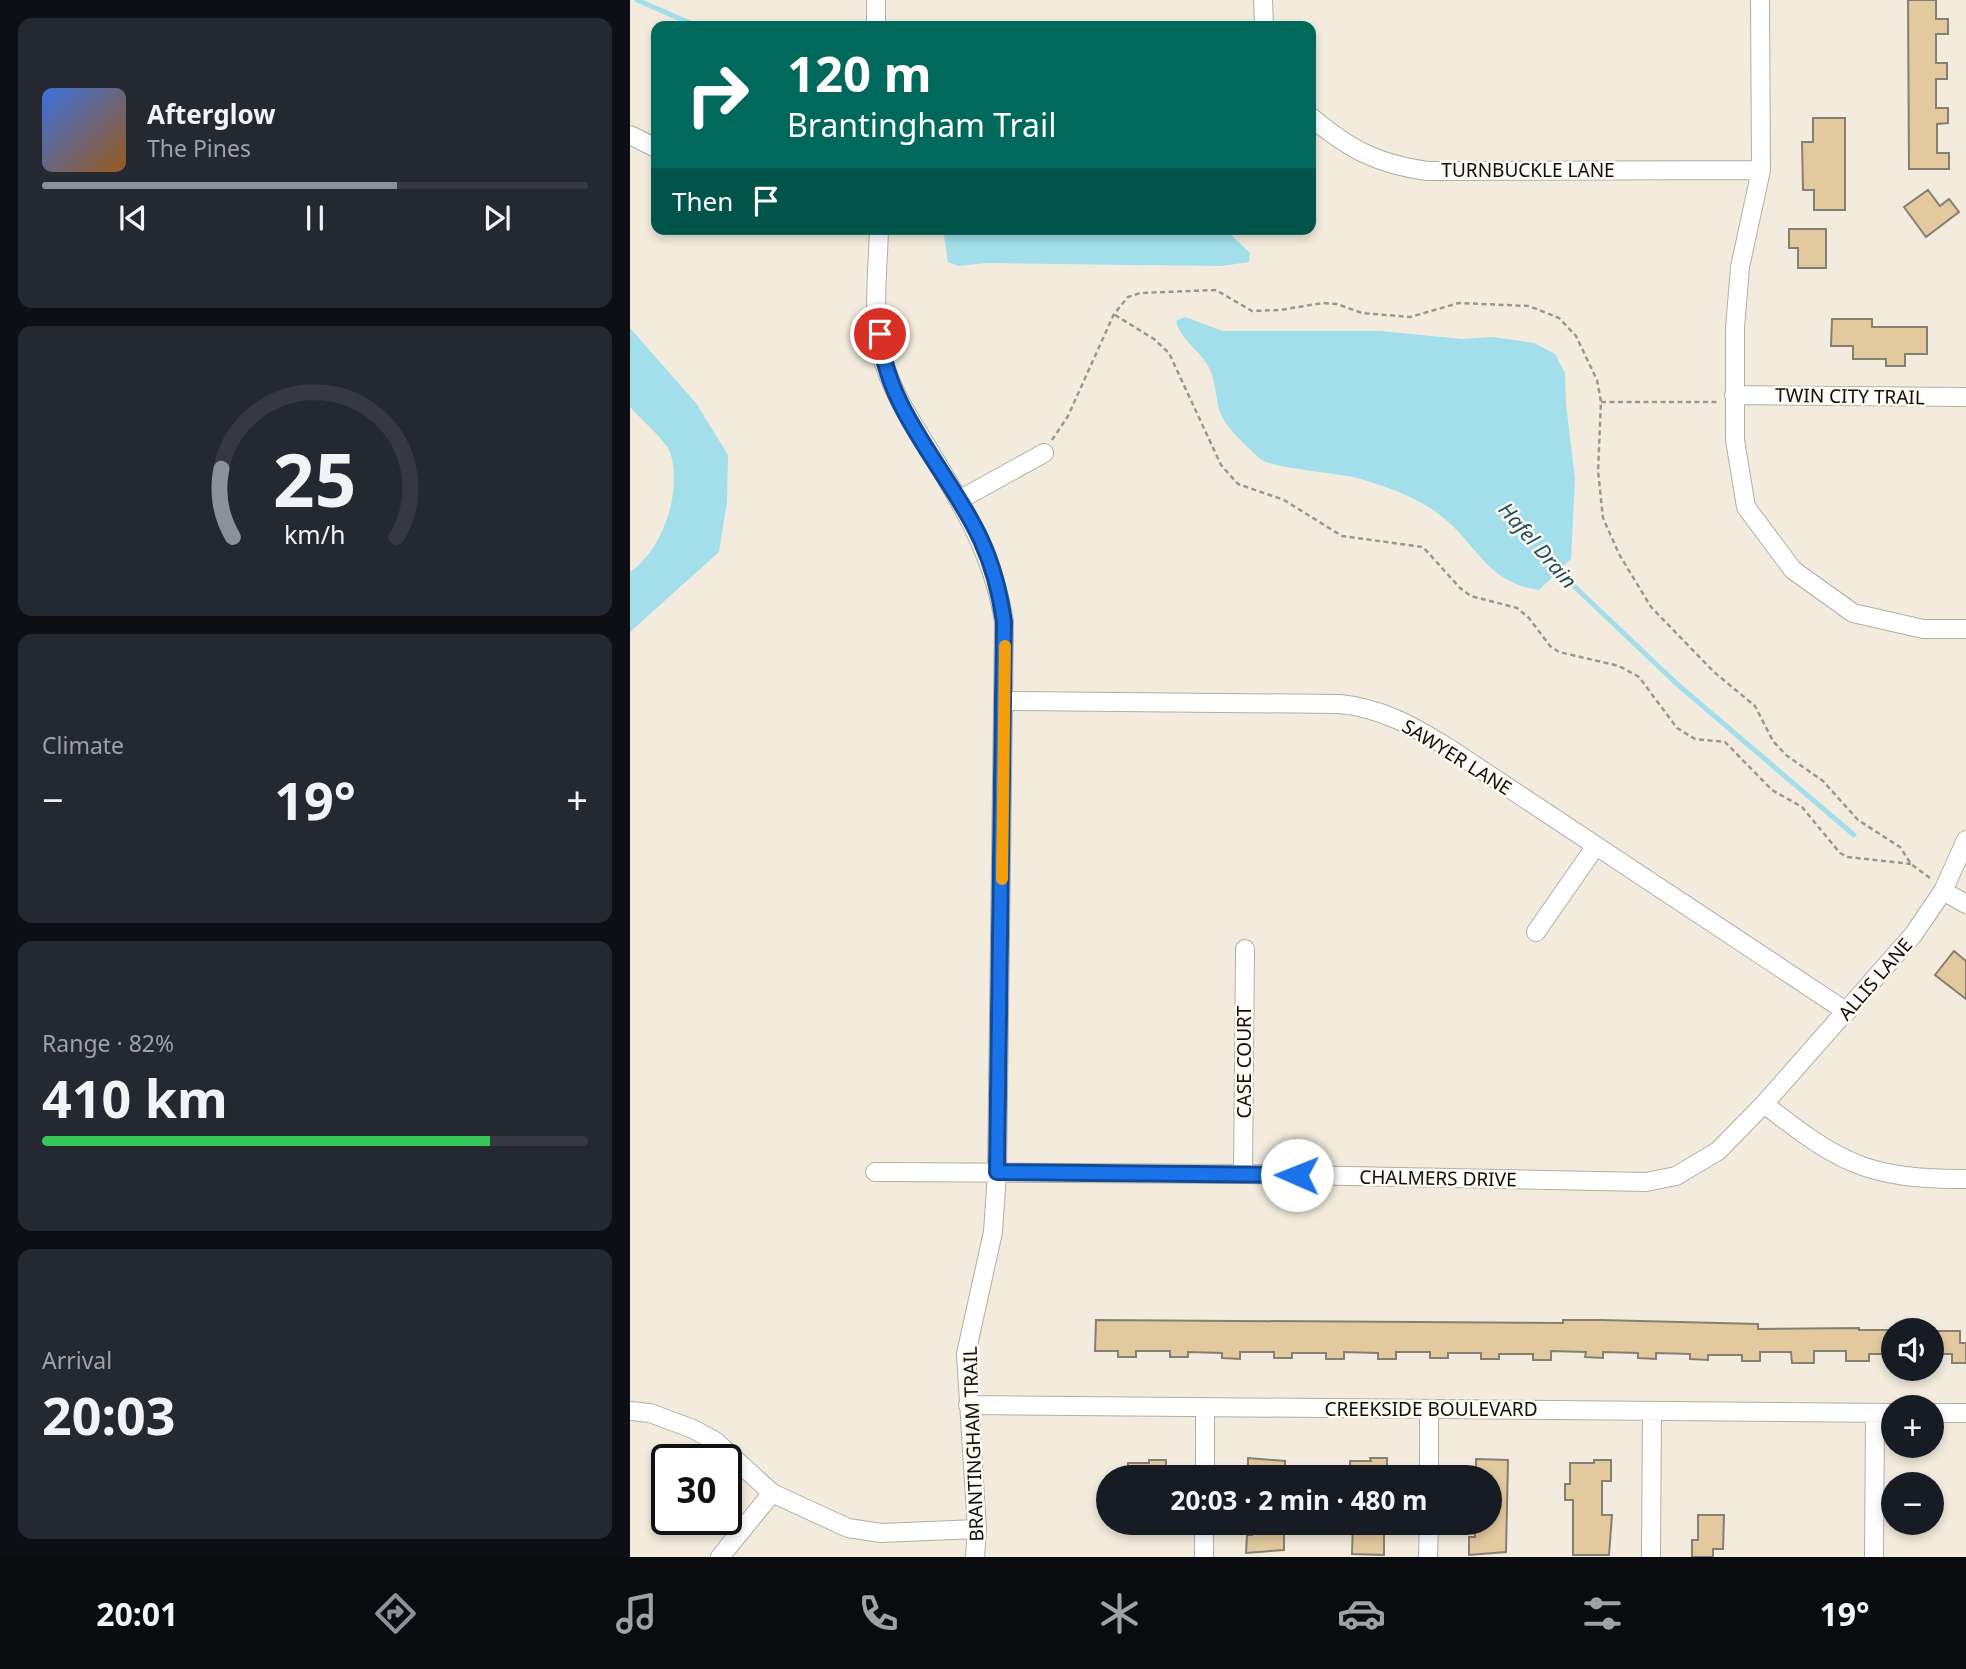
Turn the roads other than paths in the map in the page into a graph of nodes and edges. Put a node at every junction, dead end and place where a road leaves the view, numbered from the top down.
1 (876, 0) edge
2 (1264, 0) edge
3 (1760, 0) edge
4 (876, 21) edge
5 (1264, 21) edge
6 (1316, 121) edge
7 (630, 135) edge
8 (651, 146) edge
9 (1760, 170) junction
10 (879, 235) edge
11 (1966, 397) edge
12 (1734, 399) junction
13 (1044, 453) road end
14 (959, 500) junction
15 (1966, 629) edge
16 (1005, 701) junction
17 (1966, 840) edge
18 (1595, 846) junction
19 (1944, 888) junction
20 (1966, 904) edge
21 (1536, 932) dead end
22 (1245, 949) dead end
23 (1847, 1012) junction
24 (1764, 1104) junction
25 (875, 1172) dead end
26 (997, 1172) junction
27 (1243, 1174) junction
28 (1966, 1179) edge
29 (968, 1405) junction
30 (1205, 1407) junction
31 (1429, 1409) junction
32 (630, 1411) edge
33 (1652, 1411) junction
34 (1881, 1413) edge
35 (1944, 1413) edge
36 (1966, 1413) edge
37 (1881, 1456) edge
38 (1205, 1465) edge
39 (1429, 1465) edge
40 (772, 1493) junction
41 (977, 1529) junction
42 (1204, 1535) edge
43 (1429, 1535) edge
44 (720, 1557) edge
45 (975, 1557) edge
46 (1204, 1557) edge
47 (1428, 1557) edge
48 (1651, 1557) edge
49 (1874, 1557) edge

1 - 4 street
2 - 5 street
3 - 9 street
6 - 9 street, TURNBUCKLE LANE
7 - 8 street
9 - 12 street
10 - 14 street, BRANTINGHAM TRAIL
11 - 12 street, TWIN CITY TRAIL
12 - 15 street
13 - 14 street
14 - 16 street, BRANTINGHAM TRAIL
16 - 18 street, SAWYER LANE
16 - 26 street, BRANTINGHAM TRAIL
17 - 19 street, ALLIS LANE
18 - 21 street
18 - 23 street, SAWYER LANE
19 - 20 street
19 - 23 street, ALLIS LANE
22 - 27 street, CASE COURT
23 - 24 street, ALLIS LANE
24 - 27 street, CHALMERS DRIVE
24 - 28 street
25 - 26 street, CHALMERS DRIVE
26 - 27 street, CHALMERS DRIVE
26 - 29 street, BRANTINGHAM TRAIL
29 - 30 street, CREEKSIDE BOULEVARD
29 - 41 street, BRANTINGHAM TRAIL
30 - 31 street, CREEKSIDE BOULEVARD
30 - 38 street
31 - 33 street, CREEKSIDE BOULEVARD
31 - 39 street
32 - 40 street
33 - 34 street, CREEKSIDE BOULEVARD
33 - 48 street
35 - 36 street
37 - 49 street
40 - 41 street
40 - 44 street
41 - 45 street, BRANTINGHAM TRAIL
42 - 46 street
43 - 47 street

